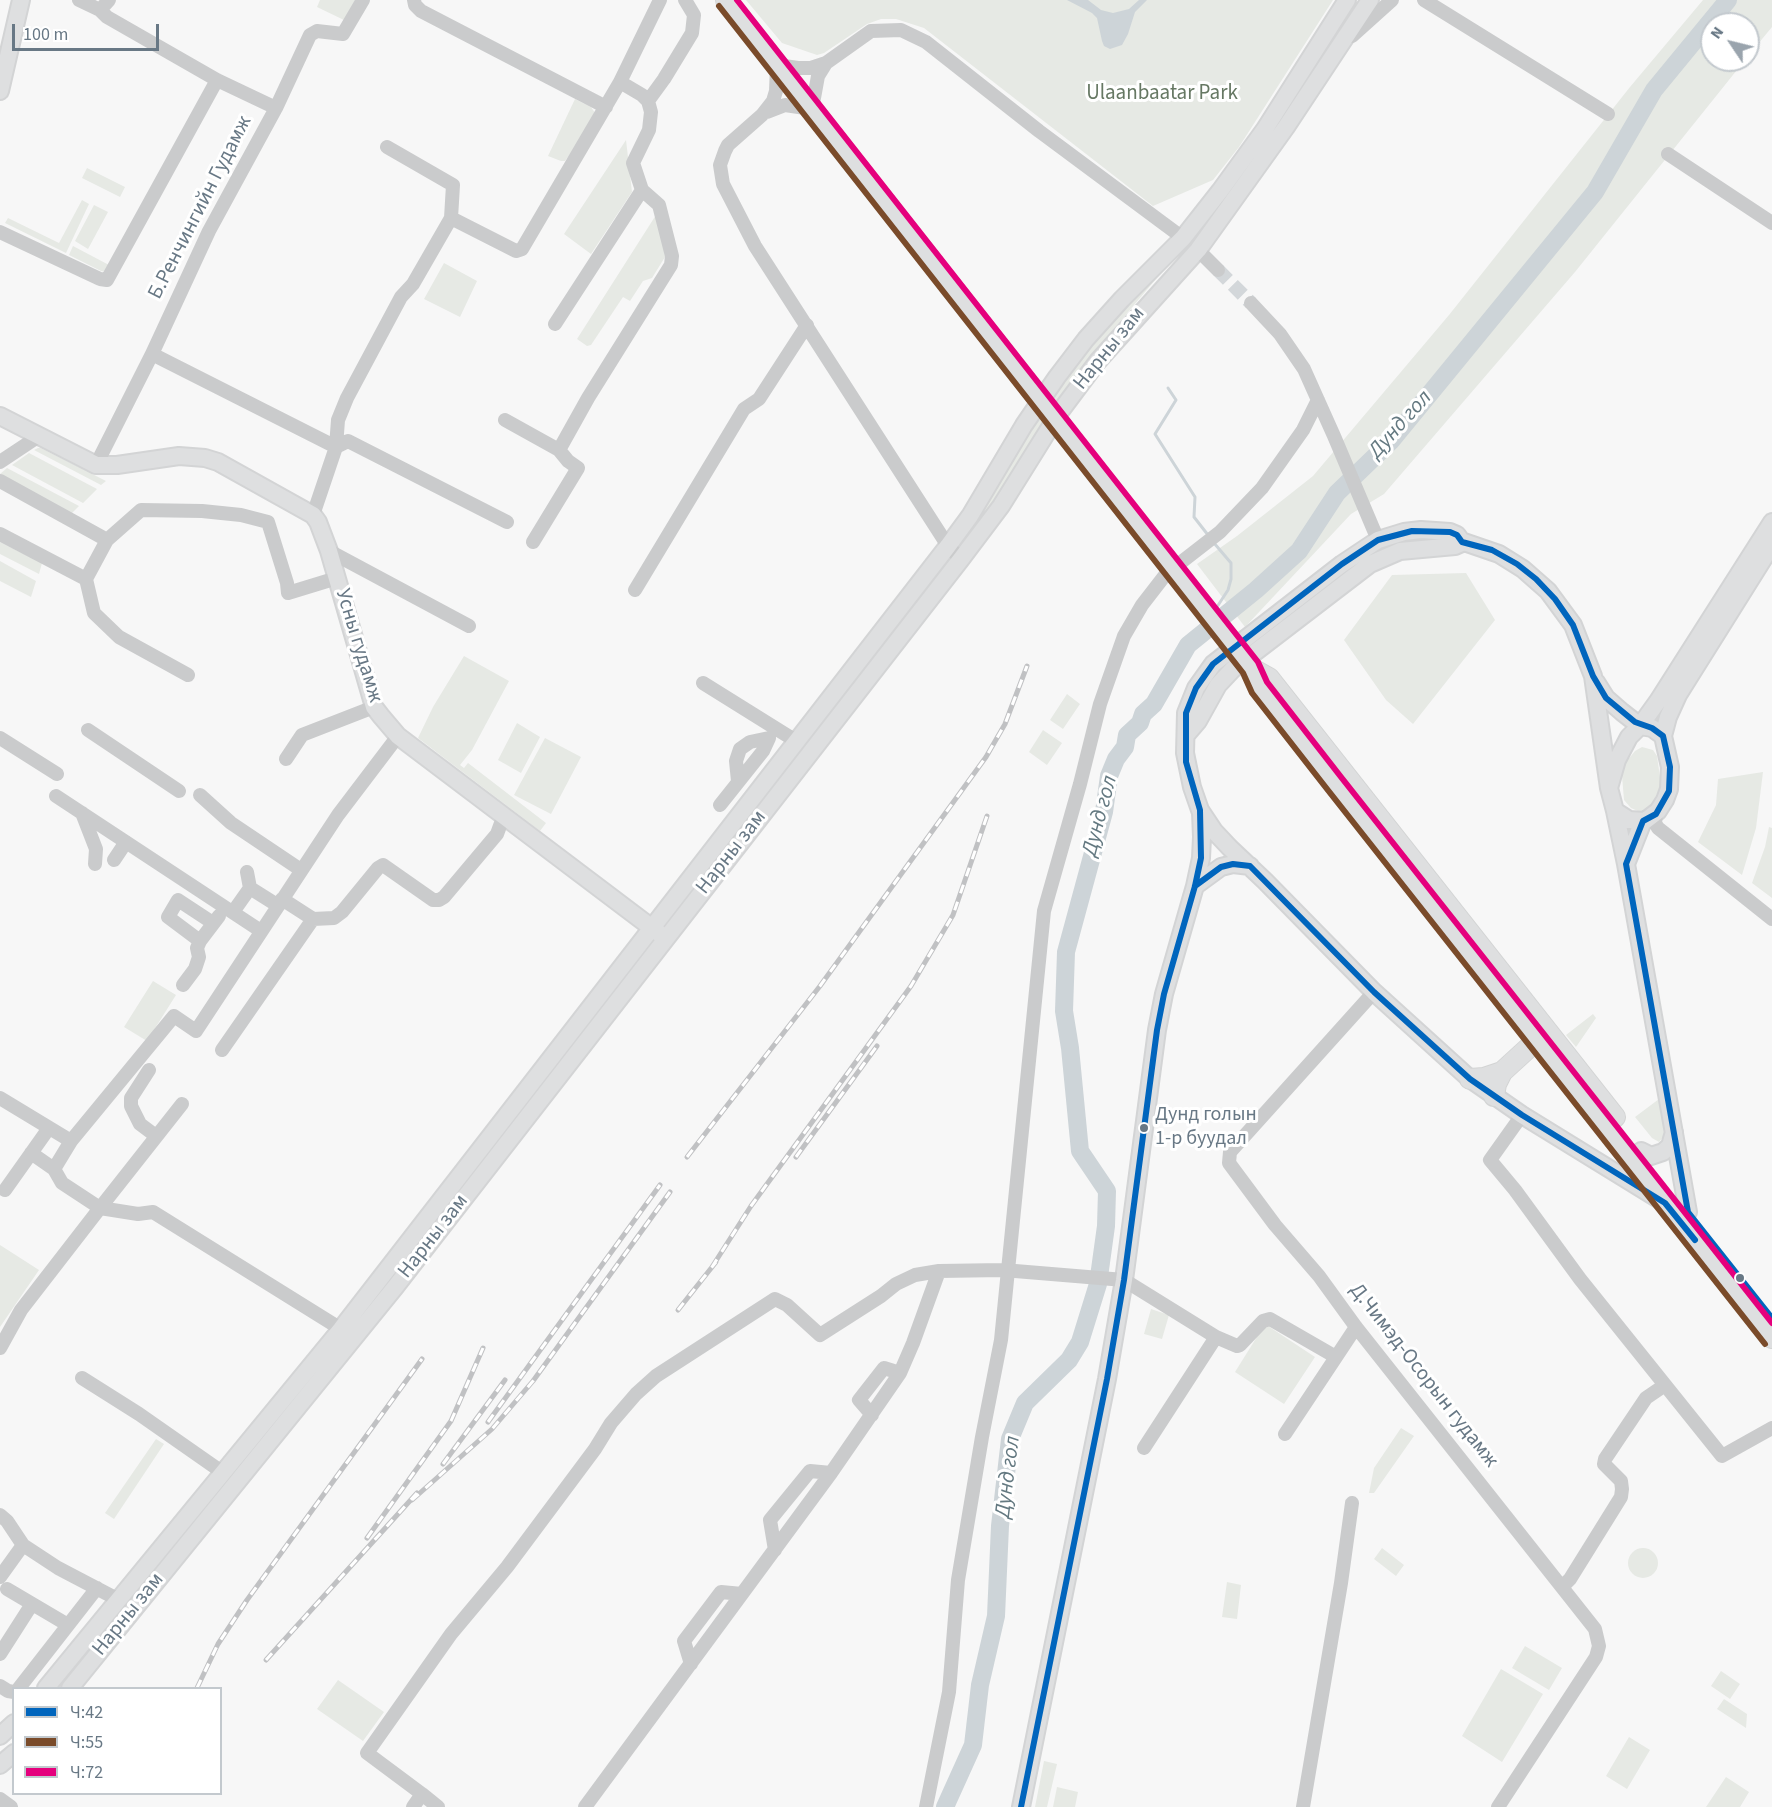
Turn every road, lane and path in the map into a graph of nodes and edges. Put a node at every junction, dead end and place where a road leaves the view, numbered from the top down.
1 (21, 0) edge
2 (80, 0) edge
3 (363, 0) edge
4 (414, 0) edge
5 (660, 0) edge
6 (685, 0) edge
7 (726, 0) edge
8 (1347, 0) edge
9 (1370, 0) edge
10 (1392, 0) edge
11 (1424, 0) edge
12 (104, 5) edge
13 (1340, 47) junction
14 (826, 63) junction
15 (777, 65) junction
16 (218, 80) junction
17 (620, 82) junction
18 (0, 91) edge
19 (648, 101) junction
20 (606, 107) junction
21 (276, 108) junction
22 (812, 109) junction
23 (1608, 114) dead end
24 (762, 115) junction
25 (387, 147) dead end
26 (1668, 154) dead end
27 (642, 190) junction
28 (451, 218) junction
29 (1772, 223) edge
30 (0, 232) edge
31 (1183, 238) junction
32 (1198, 250) junction
33 (1218, 270) tunnel mouth
34 (1251, 303) tunnel mouth
35 (555, 324) dead end
36 (807, 325) junction
37 (152, 354) junction
38 (1318, 400) junction
39 (0, 416) edge
40 (505, 420) dead end
41 (39, 436) junction
42 (336, 447) junction
43 (559, 450) junction
44 (0, 462) edge
45 (96, 465) junction
46 (0, 481) edge
47 (313, 515) junction
48 (507, 522) dead end
49 (1772, 522) edge
50 (0, 534) edge
51 (107, 540) junction
52 (1378, 540) junction
53 (533, 542) dead end
54 (1462, 542) junction
55 (1772, 545) edge
56 (948, 546) junction
57 (329, 551) junction
58 (961, 559) junction
59 (337, 578) junction
60 (86, 579) junction
61 (635, 590) dead end
62 (468, 626) dead end
63 (1251, 668) junction
64 (188, 675) dead end
65 (1593, 676) junction
66 (703, 683) dead end
67 (374, 707) junction
68 (1640, 726) junction
69 (88, 730) dead end
70 (1186, 735) junction
71 (398, 736) junction
72 (1663, 736) junction
73 (0, 738) edge
74 (769, 738) dead end
75 (796, 741) junction
76 (286, 759) dead end
77 (57, 774) dead end
78 (1609, 788) junction
79 (179, 791) dead end
80 (200, 795) dead end
81 (56, 796) dead end
82 (720, 805) dead end
83 (1200, 810) junction
84 (1615, 811) junction
85 (82, 813) junction
86 (504, 815) junction
87 (1649, 817) junction
88 (126, 842) junction
89 (114, 860) dead end
90 (95, 864) dead end
91 (1626, 864) junction
92 (1250, 866) junction
93 (301, 870) junction
94 (247, 872) dead end
95 (1195, 886) junction
96 (250, 888) junction
97 (279, 902) junction
98 (230, 910) junction
99 (313, 919) junction
100 (1772, 919) edge
101 (213, 923) junction
102 (261, 931) junction
103 (659, 934) junction
104 (200, 941) junction
105 (183, 985) dead end
106 (1374, 992) junction
107 (1537, 1040) junction
108 (222, 1050) dead end
109 (149, 1070) dead end
110 (1502, 1072) junction
111 (1470, 1079) junction
112 (1494, 1096) junction
113 (0, 1098) edge
114 (182, 1104) dead end
115 (1521, 1115) junction
116 (50, 1128) junction
117 (1674, 1132) junction
118 (156, 1136) junction
119 (71, 1142) junction
120 (1641, 1151) junction
121 (31, 1153) junction
122 (54, 1169) junction
123 (5, 1190) dead end
124 (1665, 1203) junction
125 (99, 1208) junction
126 (1688, 1212) junction
127 (424, 1223) junction
128 (416, 1260) junction
129 (939, 1271) junction
130 (1010, 1271) junction
131 (1124, 1280) junction
132 (1772, 1318) edge
133 (1356, 1327) junction
134 (341, 1329) junction
135 (1216, 1337) junction
136 (1772, 1338) edge
137 (0, 1348) edge
138 (1336, 1357) junction
139 (82, 1378) dead end
140 (1665, 1385) junction
141 (1772, 1428) edge
142 (1285, 1434) dead end
143 (1144, 1448) dead end
144 (222, 1472) junction
145 (831, 1473) junction
146 (1352, 1503) dead end
147 (0, 1515) edge
148 (23, 1545) junction
149 (775, 1550) junction
150 (148, 1564) junction
151 (3, 1583) edge
152 (1562, 1587) junction
153 (97, 1588) junction
154 (742, 1594) junction
155 (119, 1600) junction
156 (141, 1601) junction
157 (32, 1604) junction
158 (68, 1625) junction
159 (0, 1654) edge
160 (691, 1664) junction
161 (21, 1687) edge
162 (47, 1687) edge
163 (72, 1687) edge
164 (12, 1725) edge
165 (0, 1736) edge
166 (12, 1755) edge
167 (0, 1765) edge
168 (422, 1794) junction
169 (0, 1799) edge
170 (11, 1807) edge
171 (413, 1807) edge
172 (438, 1807) edge
173 (585, 1807) edge
174 (926, 1807) edge
175 (1021, 1807) edge
176 (1303, 1807) edge
177 (1498, 1807) edge

1 - 18 main road
2 - 12 street
3 - 21 street, Б.Ренчингийн Гудамж
4 - 20 street
5 - 17 street
6 - 19 street
7 - 15 highway
8 - 31 main road, Нарны зам
9 - 13 main road, Нарны зам
10 - 13 street
11 - 23 street
12 - 16 street
13 - 32 main road, Нарны зам
14 - 15 street
14 - 22 street
14 - 31 street
15 - 22 highway
15 - 24 street
16 - 21 street
16 - 30 street
17 - 19 street
17 - 20 street
19 - 27 street
20 - 28 street
21 - 37 street, Б.Ренчингийн Гудамж
22 - 24 street
22 - 63 highway, bridge
24 - 36 street
25 - 28 street
26 - 29 street
27 - 35 street
27 - 43 street
28 - 42 street
31 - 56 main road, Нарны зам
32 - 33 street
32 - 58 main road, Нарны зам
34 - 38 street
36 - 56 street
36 - 61 street
37 - 42 street
37 - 45 street, Б.Ренчингийн Гудамж
38 - 52 street
38 - 130 street
39 - 41 main road
40 - 43 street
41 - 44 street
41 - 45 main road
42 - 47 street
42 - 48 street
43 - 53 street
45 - 47 main road
46 - 51 street
47 - 57 main road, Усны гудамж
49 - 68 main road
50 - 60 street
51 - 59 street
51 - 60 street
52 - 54 main road
52 - 70 main road
54 - 65 main road
54 - 70 main road
55 - 72 main road
56 - 58 street
56 - 75 main road, Нарны зам
57 - 59 main road, Усны гудамж
57 - 62 street
58 - 103 main road, Нарны зам
59 - 67 main road, Усны гудамж
60 - 64 street
63 - 107 highway
63 - 120 highway
65 - 68 main road
65 - 78 main road
66 - 75 street
67 - 71 main road, Усны гудамж
67 - 76 street
68 - 72 main road
68 - 78 main road
69 - 79 street
70 - 83 main road
71 - 86 main road, Усны гудамж
71 - 93 street
72 - 87 main road
73 - 77 street
74 - 82 street
75 - 103 main road, Нарны зам
78 - 84 main road
80 - 93 street
81 - 85 street
83 - 92 main road
83 - 95 main road
84 - 87 main road
84 - 91 main road
85 - 88 street
85 - 90 street
86 - 99 street
86 - 103 main road, Усны гудамж
87 - 91 main road
87 - 100 street
88 - 89 street
88 - 98 street
91 - 117 main road
92 - 95 main road
92 - 106 main road
93 - 97 street
94 - 96 street
95 - 131 main road
96 - 97 street
96 - 98 street
97 - 99 street
97 - 102 street
98 - 101 street
98 - 102 street
99 - 108 street
101 - 104 street
101 - 104 street
102 - 119 street
103 - 127 main road, Нарны зам
103 - 128 main road, Нарны зам
104 - 105 street
106 - 111 main road
106 - 133 street, Д.Чимэд-Осорын гудамж
107 - 110 highway
107 - 124 highway
109 - 118 street
110 - 111 highway
110 - 112 highway
111 - 112 main road
112 - 115 main road
113 - 116 street
114 - 118 street
115 - 124 main road
115 - 140 street
116 - 119 street
116 - 121 street
117 - 120 main road
117 - 126 main road
118 - 125 street
119 - 122 street
120 - 126 highway
121 - 122 street
121 - 123 street
122 - 125 street
124 - 136 highway
125 - 134 street
125 - 137 street
126 - 132 highway
127 - 128 main road
127 - 134 main road, Нарны зам
128 - 156 main road, Нарны зам
129 - 130 street
129 - 145 street
129 - 168 street
130 - 131 street
130 - 174 street
131 - 135 street
131 - 175 main road
133 - 138 street
133 - 152 street, Д.Чимэд-Осорын гудамж
134 - 144 main road, Нарны зам
135 - 138 street
135 - 143 street
138 - 142 street
139 - 144 street
140 - 141 street
140 - 152 street
144 - 150 main road, Нарны зам
145 - 149 street
145 - 149 street
146 - 176 street
147 - 148 street
148 - 151 street
148 - 153 street
149 - 154 street
150 - 155 main road, Нарны зам
150 - 156 main road
151 - 157 street
152 - 177 street, Д.Чимэд-Осорын гудамж
153 - 155 street
153 - 158 street
154 - 160 street
154 - 160 street
155 - 162 main road, Нарны зам
156 - 163 main road, Нарны зам
157 - 158 street
157 - 159 street
158 - 161 street
160 - 173 street
164 - 165 main road
166 - 167 main road
168 - 171 street
168 - 172 street
169 - 170 street

